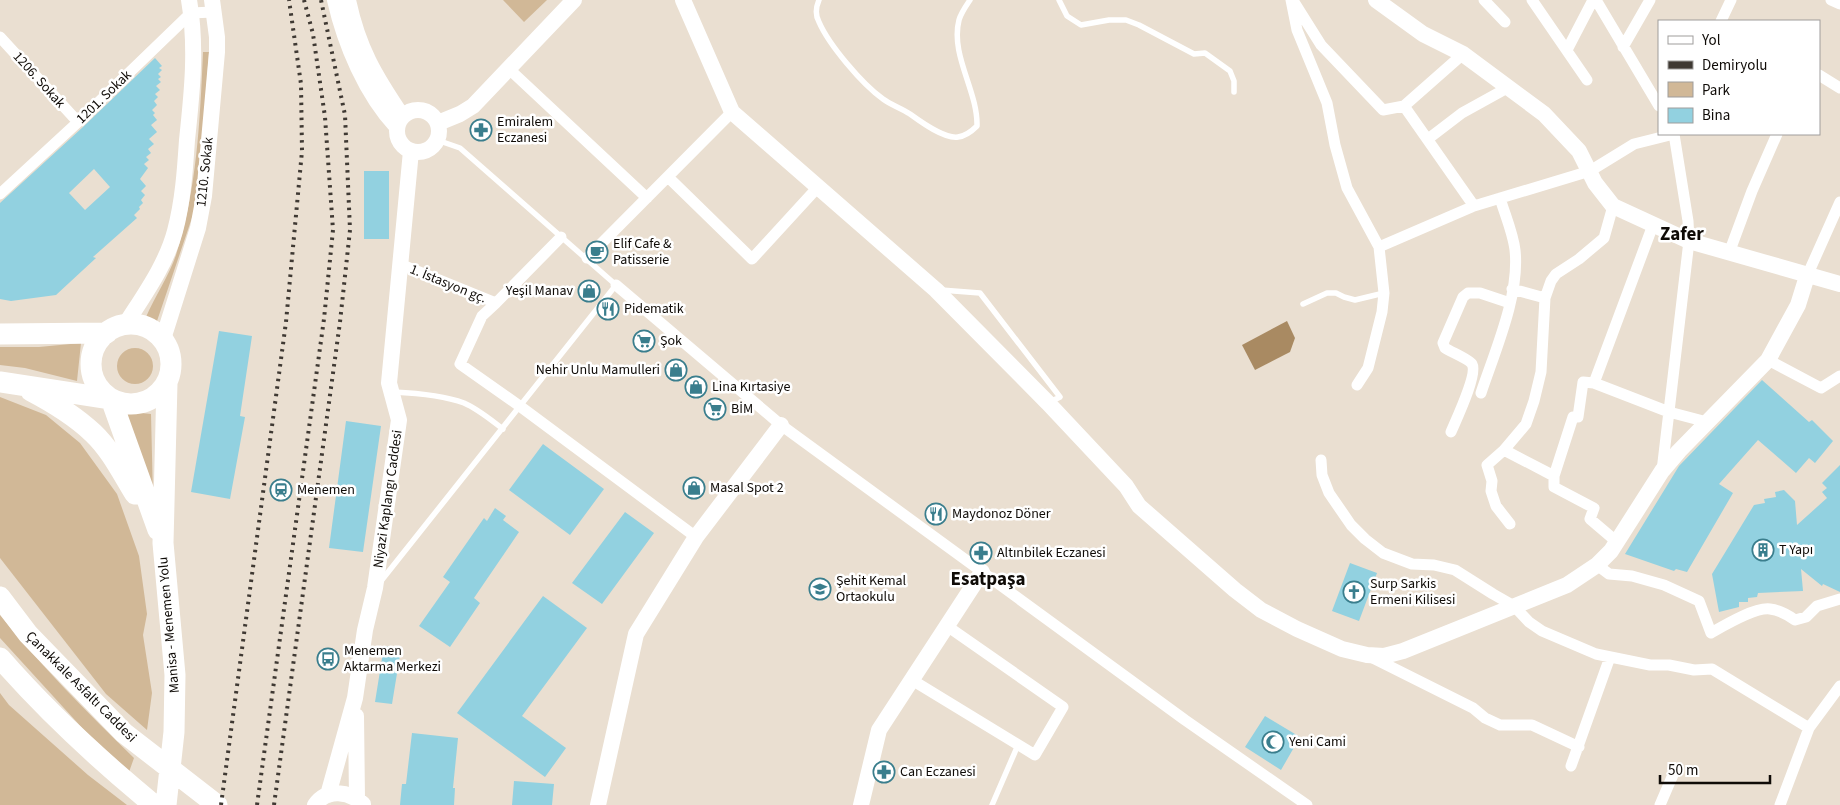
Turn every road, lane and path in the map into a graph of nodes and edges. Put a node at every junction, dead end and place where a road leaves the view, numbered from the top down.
1 (335, 0) edge
2 (348, 0) edge
3 (357, 0) edge
4 (574, 0) edge
5 (683, 0) edge
6 (819, 0) edge
7 (970, 0) edge
8 (1059, 0) edge
9 (1292, 0) edge
10 (1376, 0) edge
11 (1484, 0) edge
12 (1532, 0) edge
13 (1595, 0) edge
14 (1650, 0) edge
15 (1731, 0) edge
16 (1831, 0) edge
17 (1840, 4) edge
18 (212, 6) edge
19 (190, 7) edge
20 (1722, 18) edge
21 (1505, 22) dead end
22 (0, 37) edge
23 (1623, 46) junction
24 (1567, 50) junction
25 (1463, 54) junction
26 (509, 69) junction
27 (1820, 76) edge
28 (1587, 80) dead end
29 (1509, 87) junction
30 (1840, 88) edge
31 (1234, 92) dead end
32 (1658, 104) edge
33 (1404, 106) junction
34 (732, 112) junction
35 (404, 118) junction
36 (78, 122) junction
37 (438, 123) junction
38 (1670, 135) edge
39 (1674, 135) edge
40 (1777, 135) edge
41 (1428, 139) junction
42 (437, 140) junction
43 (411, 151) junction
44 (1590, 171) junction
45 (668, 177) junction
46 (818, 188) junction
47 (0, 194) edge
48 (647, 198) junction
49 (1500, 198) junction
50 (1840, 202) edge
51 (1474, 206) junction
52 (1613, 206) junction
53 (1653, 225) junction
54 (562, 236) junction
55 (1689, 241) junction
56 (1379, 247) junction
57 (1728, 253) junction
58 (587, 258) junction
59 (400, 264) junction
60 (1807, 276) junction
61 (1840, 284) edge
62 (616, 286) junction
63 (1512, 289) junction
64 (936, 290) junction
65 (1384, 293) junction
66 (1545, 298) junction
67 (496, 303) junction
68 (1510, 303) junction
69 (1303, 304) dead end
70 (116, 329) junction
71 (0, 334) edge
72 (163, 339) junction
73 (1768, 360) junction
74 (1840, 376) edge
75 (0, 382) edge
76 (167, 383) junction
77 (1594, 383) junction
78 (1357, 384) dead end
79 (22, 386) junction
80 (391, 392) junction
81 (1481, 393) dead end
82 (111, 399) junction
83 (1048, 403) junction
84 (521, 407) junction
85 (1669, 412) junction
86 (1707, 422) junction
87 (781, 425) junction
88 (503, 429) junction
89 (1451, 432) dead end
90 (1504, 450) junction
91 (1321, 460) dead end
92 (1662, 471) junction
93 (1554, 476) junction
94 (1510, 524) dead end
95 (696, 537) junction
96 (1617, 542) junction
97 (163, 543) junction
98 (1596, 565) junction
99 (982, 572) junction
100 (375, 588) junction
101 (0, 598) edge
102 (1840, 599) edge
103 (1514, 606) junction
104 (947, 626) junction
105 (1367, 655) junction
106 (1610, 657) junction
107 (0, 658) edge
108 (0, 670) edge
109 (912, 680) junction
110 (1840, 686) edge
111 (355, 698) junction
112 (1810, 728) junction
113 (72, 734) junction
114 (1018, 745) junction
115 (1579, 747) junction
116 (1571, 766) dead end
117 (1676, 770) dead end
118 (321, 800) edge
119 (360, 802) edge
120 (163, 803) edge
121 (217, 805) edge
122 (598, 805) edge
123 (861, 805) edge
124 (992, 805) edge
125 (1307, 805) edge
126 (1660, 805) edge
127 (1780, 805) edge

1 - 35 street
2 - 35 street
3 - 35 street
4 - 26 street
5 - 34 street
6 - 7 lane
8 - 31 lane
9 - 33 street
9 - 56 street
10 - 25 street
11 - 21 street
12 - 24 street
13 - 23 street
13 - 24 street
14 - 23 street
15 - 20 street
16 - 17 street
18 - 19 street
18 - 72 street, 1210. Sokak
19 - 36 street, 1201. Sokak
19 - 70 street, 1210. Sokak
22 - 36 street, 1206. Sokak
23 - 32 street
24 - 28 street
25 - 29 street
25 - 33 street
26 - 37 street
26 - 48 street
27 - 30 street
29 - 41 street
29 - 44 street
33 - 41 street
34 - 45 street
34 - 46 street
35 - 37 street
35 - 43 street
36 - 47 street, 1201. Sokak
37 - 42 street
38 - 44 street
39 - 55 street
40 - 57 street
41 - 51 street
42 - 43 street
42 - 54 lane
43 - 59 street, Niyazi Kaplangı Caddesi
44 - 49 street
44 - 52 street
45 - 46 street
45 - 48 street
46 - 64 street
48 - 58 street
49 - 51 street
49 - 63 street
50 - 60 street
51 - 56 street
52 - 53 street
52 - 66 street
53 - 55 street
53 - 77 street
54 - 58 lane
54 - 67 street, 1. İstasyon gç.
55 - 57 street
55 - 85 street
56 - 65 street
57 - 60 street
58 - 62 lane
59 - 67 street, 1. İstasyon gç.
59 - 80 street, Niyazi Kaplangı Caddesi
60 - 61 street
60 - 73 street
62 - 84 lane
62 - 87 street
63 - 66 street
63 - 68 street
64 - 83 street
64 - 83 lane
65 - 69 lane
65 - 78 street
66 - 90 street
67 - 84 street, 1. İstasyon gç.
68 - 81 street
68 - 89 street
70 - 71 highway
70 - 72 highway
70 - 82 highway, Manisa - Menemen Yolu
72 - 76 highway, Manisa - Menemen Yolu
73 - 74 street
73 - 86 street
75 - 79 highway
76 - 82 highway
76 - 97 highway, Manisa - Menemen Yolu
77 - 85 street
77 - 93 street
79 - 82 highway
79 - 97 highway
80 - 88 lane
80 - 100 street, Niyazi Kaplangı Caddesi
82 - 97 highway, Manisa - Menemen Yolu
83 - 105 street
84 - 88 lane
84 - 95 street
85 - 86 street
85 - 92 street
86 - 92 street
87 - 95 street
87 - 99 street
88 - 100 lane
90 - 93 street
90 - 94 street
91 - 103 street
92 - 96 street
93 - 96 street
95 - 122 street
96 - 98 street
97 - 120 highway, Manisa - Menemen Yolu
98 - 102 street
98 - 103 street
99 - 104 street
99 - 125 street
100 - 111 street, Niyazi Kaplangı Caddesi
101 - 121 highway, Çanakkale Asfaltı Caddesi
103 - 105 street
103 - 106 street
104 - 109 street
104 - 114 street
105 - 115 street
106 - 112 street
106 - 115 street
107 - 113 highway
108 - 113 highway
109 - 114 street
109 - 123 street
110 - 112 street
111 - 118 street, Niyazi Kaplangı Caddesi
111 - 119 street, Niyazi Kaplangı Caddesi
112 - 127 street
113 - 120 highway
114 - 124 lane
115 - 116 street
117 - 126 street
118 - 119 street

